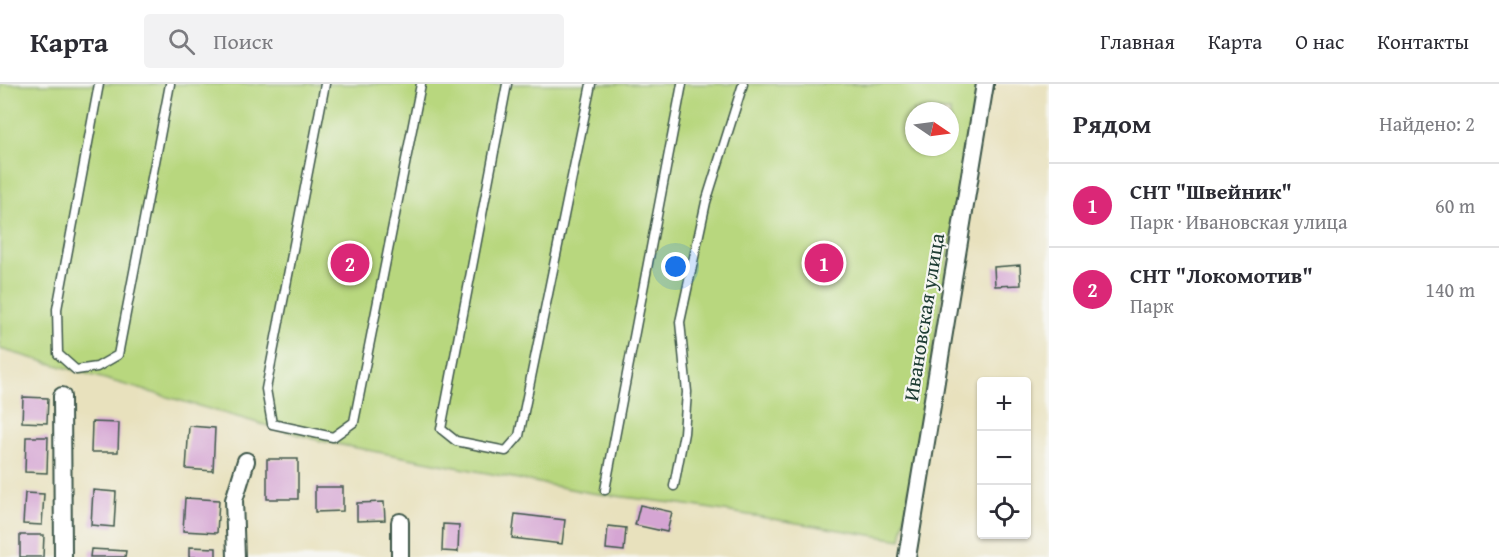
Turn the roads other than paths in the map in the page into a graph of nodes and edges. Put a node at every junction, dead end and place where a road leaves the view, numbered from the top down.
1 (99, 84) edge
2 (170, 84) edge
3 (325, 84) edge
4 (421, 84) edge
5 (507, 84) edge
6 (591, 84) edge
7 (682, 84) edge
8 (743, 84) edge
9 (985, 84) edge
10 (62, 396) dead end
11 (246, 461) dead end
12 (674, 486) dead end
13 (605, 490) dead end
14 (400, 522) dead end
15 (63, 557) edge
16 (236, 557) edge
17 (400, 557) edge
18 (907, 557) edge

1 - 2 lane
3 - 4 lane
5 - 6 lane
7 - 13 lane
8 - 12 lane
9 - 18 street, Ивановская улица
10 - 15 street
11 - 16 street
14 - 17 street

